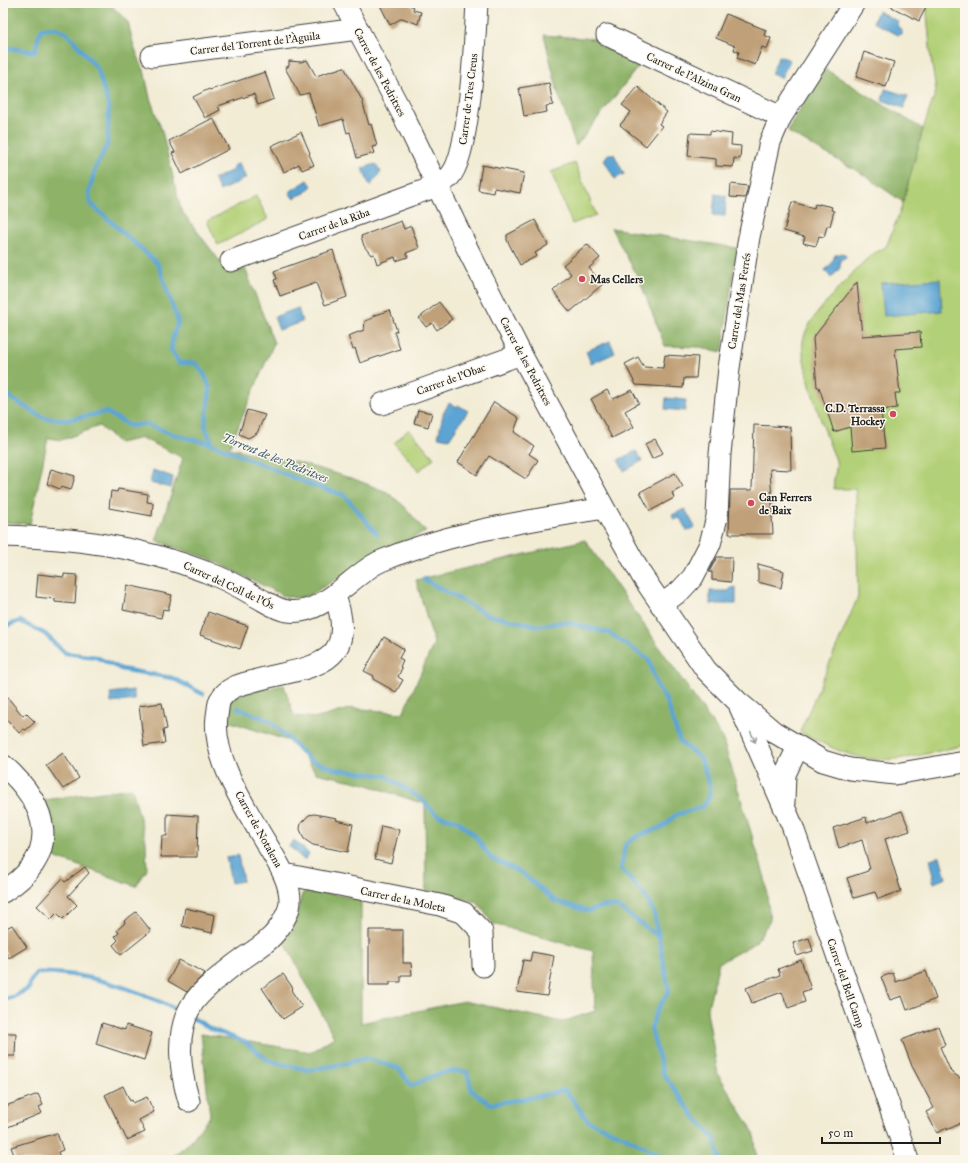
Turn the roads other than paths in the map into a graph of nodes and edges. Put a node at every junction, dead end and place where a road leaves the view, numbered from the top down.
1 (344, 3) edge
2 (477, 3) edge
3 (854, 3) edge
4 (358, 29) junction
5 (607, 35) dead end
6 (152, 56) dead end
7 (781, 117) junction
8 (436, 185) junction
9 (231, 261) dead end
10 (521, 354) junction
11 (382, 404) dead end
12 (604, 508) junction
13 (3, 536) edge
14 (335, 596) junction
15 (661, 605) junction
16 (737, 701) junction
17 (798, 747) junction
18 (965, 762) edge
19 (3, 765) edge
20 (784, 806) junction
21 (284, 874) junction
22 (3, 892) edge
23 (483, 966) dead end
24 (189, 1101) dead end
25 (908, 1160) edge

1 - 4 street, Carrer de les Pedritxes
2 - 8 street, Carrer de Tres Creus
3 - 7 street, Carrer del Mas Ferrés
4 - 6 street, Carrer del Torrent de l'Àguila
4 - 8 street, Carrer de les Pedritxes
5 - 7 street, Carrer de l'Alzina Gran
7 - 15 street, Carrer del Mas Ferrés
8 - 9 street, Carrer de la Riba
8 - 10 street, Carrer de les Pedritxes
10 - 11 street, Carrer de l'Obac
10 - 12 street, Carrer de les Pedritxes
12 - 14 street, Carrer del Coll de l'Ós
12 - 15 street, Carrer de les Pedritxes
13 - 14 street, Carrer del Coll de l'Ós
14 - 21 street, Carrer de Notalena
15 - 16 street, Carrer de les Pedritxes
16 - 17 street, Carrer de les Pedritxes
16 -> 20 street, Carrer de les Pedritxes
17 - 18 street, Carrer de les Pedritxes
17 - 20 street
19 - 22 street
20 - 25 street, Carrer del Bell Camp
21 - 23 street, Carrer de la Moleta
21 - 24 street, Carrer de Notalena

